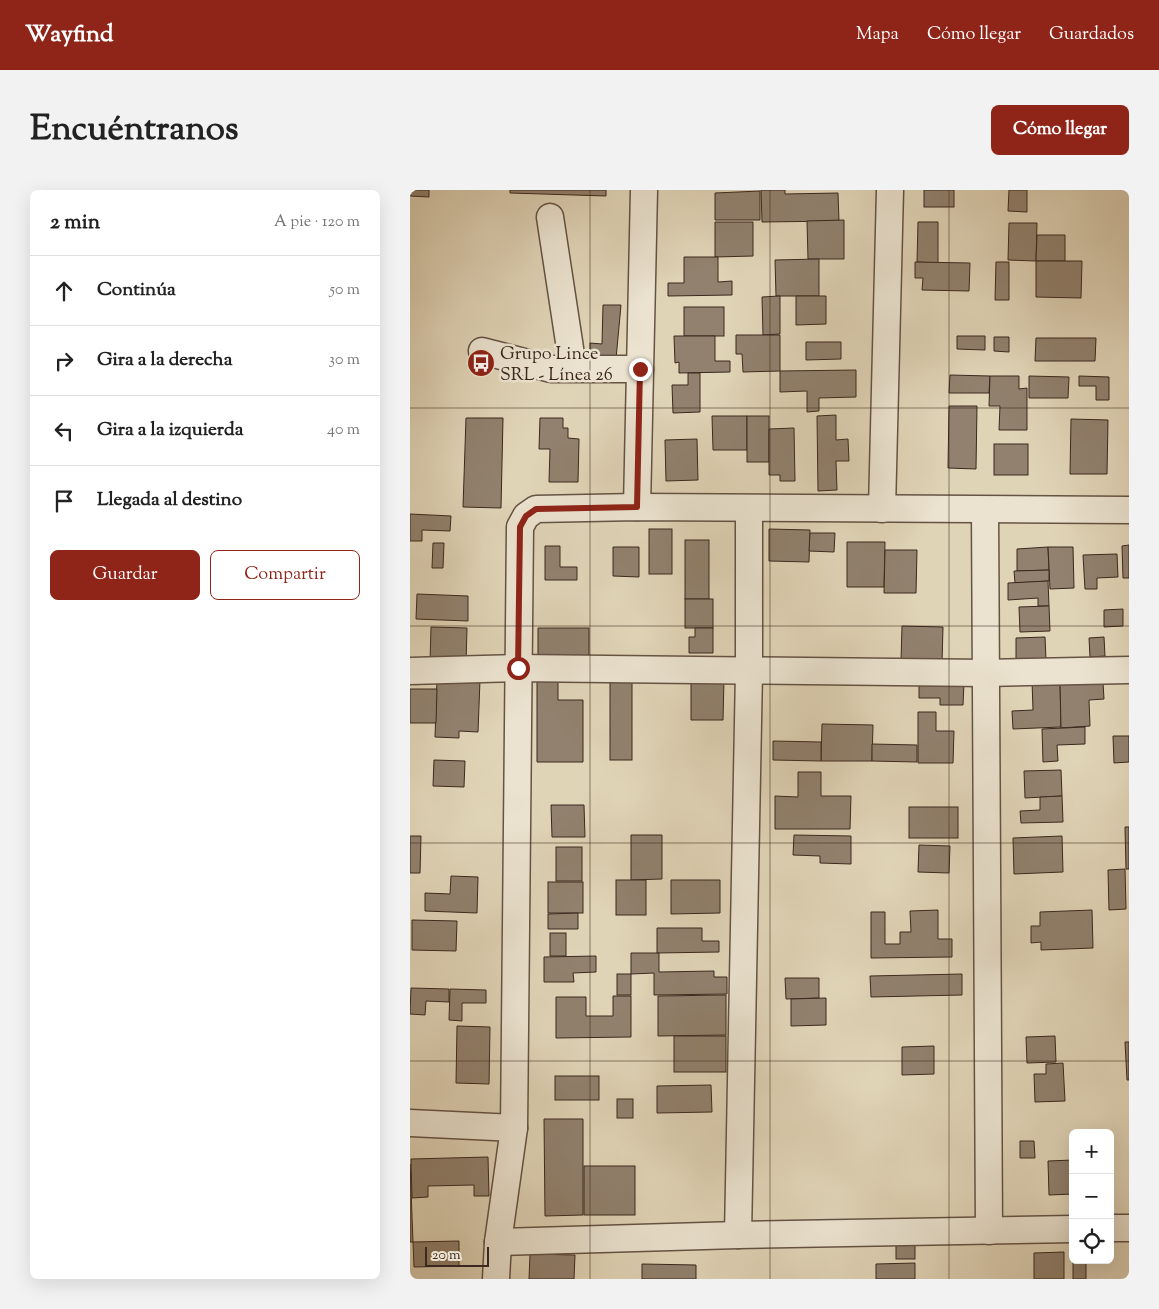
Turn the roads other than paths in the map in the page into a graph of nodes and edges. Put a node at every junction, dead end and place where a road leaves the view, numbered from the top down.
1 (644, 190) edge
2 (890, 190) edge
3 (550, 217) dead end
4 (482, 351) dead end
5 (573, 368) junction
6 (640, 369) junction
7 (637, 507) junction
8 (749, 509) junction
9 (882, 509) junction
10 (985, 510) junction
11 (1129, 510) edge
12 (518, 668) junction
13 (1129, 670) edge
14 (410, 671) edge
15 (749, 671) junction
16 (985, 673) junction
17 (410, 1124) edge
18 (514, 1128) junction
19 (1114, 1228) edge
20 (1129, 1228) edge
21 (1069, 1229) edge
22 (989, 1231) junction
23 (738, 1235) junction
24 (498, 1242) junction
25 (496, 1279) edge

1 - 6 street
2 - 9 street
3 - 5 street
4 - 5 street
5 - 6 street
6 - 7 street
7 - 8 street
7 - 12 street
8 - 9 street
8 - 15 street
9 - 10 street
10 - 11 street
10 - 16 street
12 - 14 street
12 - 15 street
12 - 18 street
13 - 16 street
15 - 16 street
15 - 23 street
16 - 22 street
17 - 18 street
18 - 24 street
19 - 20 street
21 - 22 street
22 - 23 street
23 - 24 street
24 - 25 street

